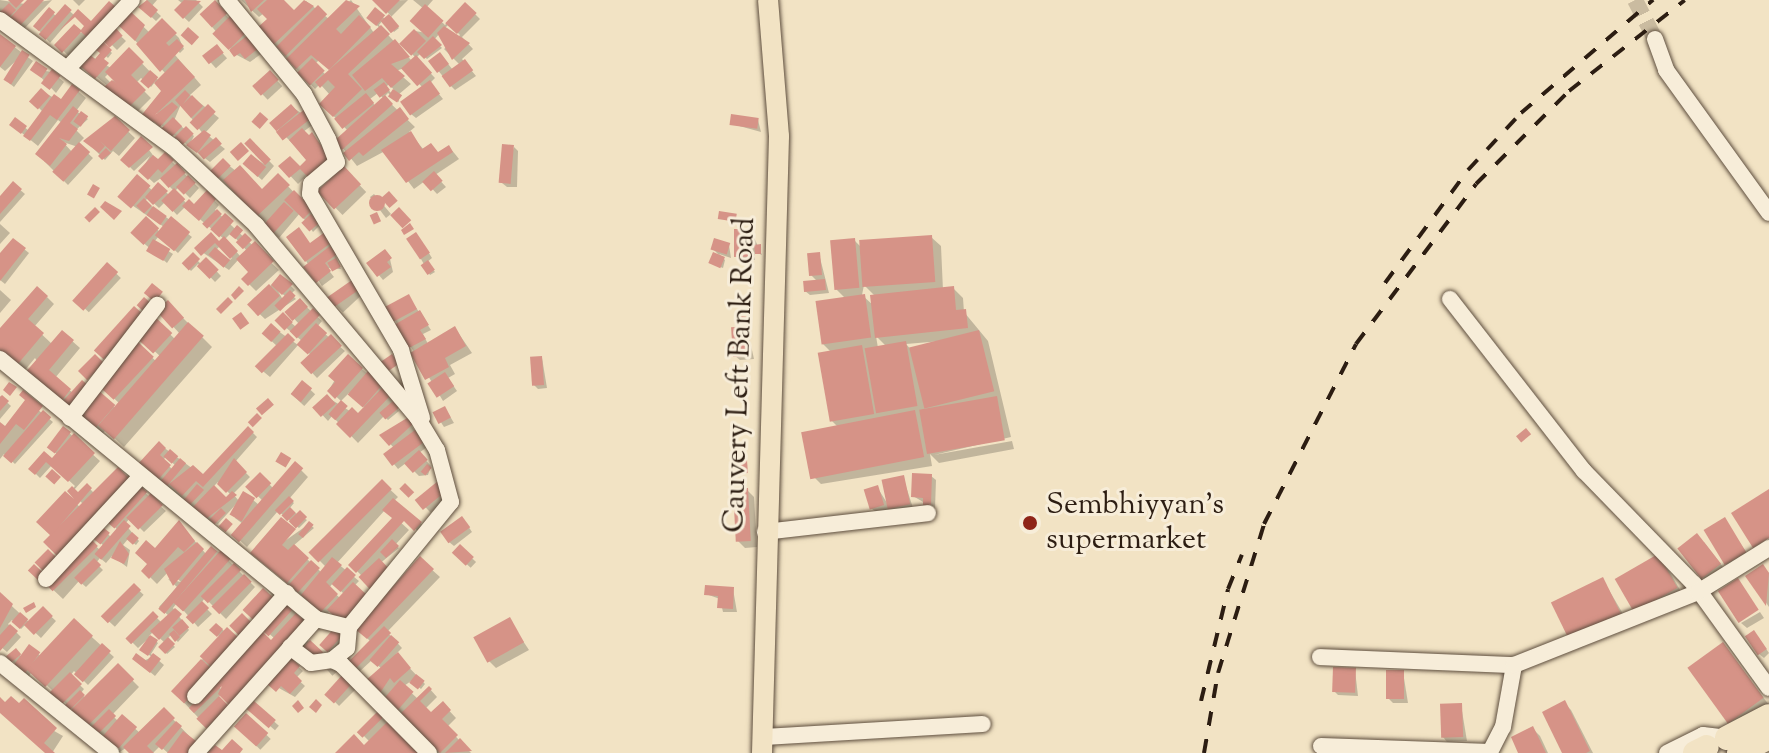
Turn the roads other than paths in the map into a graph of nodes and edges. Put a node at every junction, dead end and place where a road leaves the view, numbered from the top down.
1 (227, 0) edge
2 (768, 0) edge
3 (122, 3) edge
4 (0, 20) edge
5 (1655, 39) tunnel mouth
6 (68, 68) junction
7 (1769, 213) edge
8 (1450, 299) dead end
9 (157, 305) dead end
10 (0, 359) edge
11 (70, 418) junction
12 (426, 431) junction
13 (140, 477) junction
14 (928, 513) dead end
15 (765, 532) junction
16 (1769, 548) edge
17 (46, 579) dead end
18 (1698, 592) junction
19 (287, 593) junction
20 (316, 619) junction
21 (349, 627) junction
22 (290, 647) junction
23 (1320, 657) dead end
24 (332, 660) junction
25 (0, 663) edge
26 (1514, 665) junction
27 (1769, 688) edge
28 (195, 696) dead end
29 (1769, 716) edge
30 (983, 724) dead end
31 (1769, 737) edge
32 (763, 745) edge
33 (1321, 746) dead end
34 (1717, 748) edge
35 (111, 753) edge
36 (196, 753) edge
37 (429, 753) edge
38 (1667, 753) edge

1 - 12 street
2 - 15 main road, Cauvery Left Bank Road
3 - 6 street
4 - 6 street
5 - 7 street
6 - 12 street
8 - 18 street
9 - 11 street
10 - 11 street
11 - 13 street
12 - 21 street
13 - 17 street
13 - 19 street
14 - 15 street
15 - 32 main road, Cauvery Left Bank Road
16 - 18 street
18 - 26 street
18 - 27 street
19 - 20 street
19 - 28 street
20 - 21 street
20 - 22 street
21 - 24 street
22 - 24 street
22 - 36 street
23 - 26 street
24 - 37 street
25 - 35 street
26 - 33 street
29 - 34 highway
30 - 32 street
31 - 34 highway
34 - 38 street

